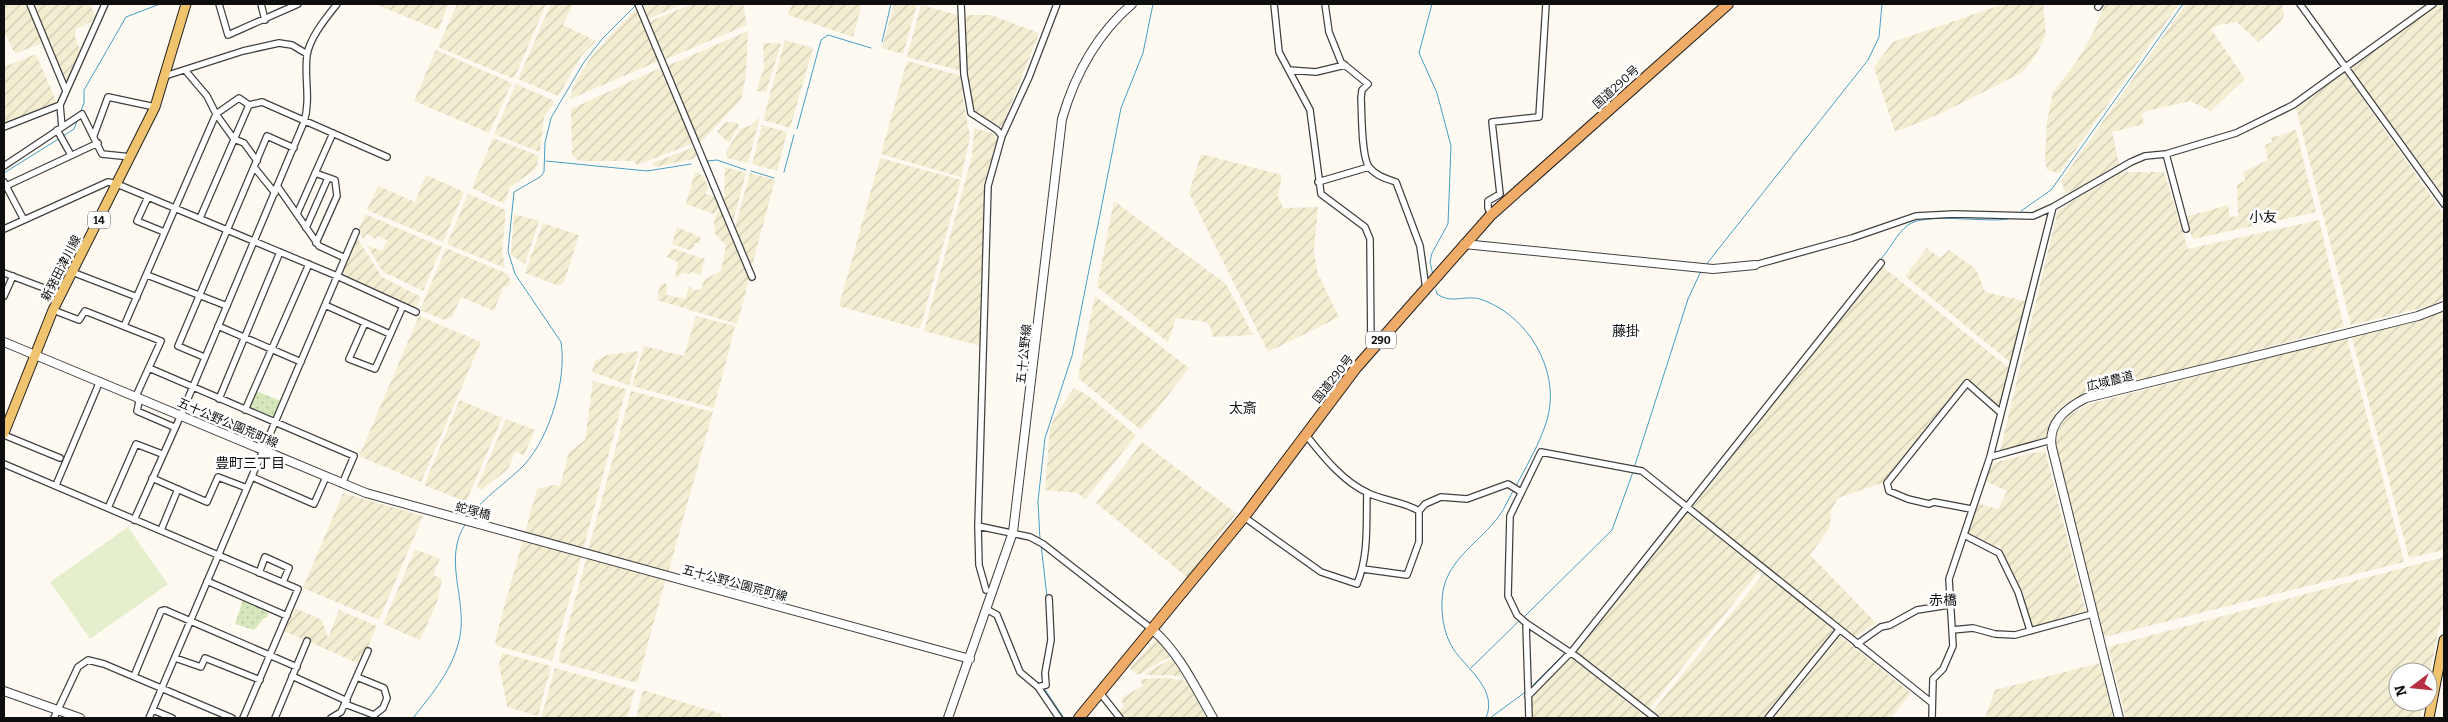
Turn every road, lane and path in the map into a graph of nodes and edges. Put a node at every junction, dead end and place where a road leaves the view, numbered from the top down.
1 (30, 4) edge
2 (105, 4) edge
3 (186, 4) edge
4 (219, 4) edge
5 (261, 4) edge
6 (298, 4) edge
7 (337, 4) edge
8 (638, 4) edge
9 (961, 4) edge
10 (1057, 4) edge
11 (1132, 4) edge
12 (1274, 4) edge
13 (1325, 4) edge
14 (1546, 4) edge
15 (1728, 4) edge
16 (2300, 4) edge
17 (2433, 4) edge
18 (265, 20) junction
19 (307, 54) junction
20 (1345, 65) junction
21 (2345, 65) junction
22 (185, 70) junction
23 (1289, 70) junction
24 (165, 76) junction
25 (66, 90) junction
26 (60, 105) junction
27 (250, 105) junction
28 (155, 107) junction
29 (216, 114) junction
30 (304, 122) junction
31 (4, 127) edge
32 (60, 129) junction
33 (333, 133) junction
34 (94, 135) junction
35 (1002, 136) junction
36 (234, 140) junction
37 (98, 143) junction
38 (294, 148) junction
39 (2166, 154) junction
40 (71, 155) junction
41 (131, 157) junction
42 (387, 157) dead end
43 (256, 164) junction
44 (4, 166) edge
45 (1369, 167) junction
46 (315, 173) junction
47 (328, 178) junction
48 (1318, 182) junction
49 (5, 184) edge
50 (117, 184) junction
51 (276, 190) junction
52 (7, 195) edge
53 (148, 196) junction
54 (2444, 204) edge
55 (2053, 207) junction
56 (174, 208) junction
57 (296, 214) junction
58 (1491, 214) junction
59 (200, 218) junction
60 (24, 220) junction
61 (306, 228) junction
62 (4, 229) edge
63 (228, 229) junction
64 (2186, 229) dead end
65 (164, 232) junction
66 (356, 232) dead end
67 (255, 241) junction
68 (316, 243) junction
69 (1464, 244) junction
70 (280, 252) junction
71 (345, 258) junction
72 (1882, 263) dead end
73 (309, 264) junction
74 (1755, 264) joint
75 (72, 272) junction
76 (4, 273) edge
77 (146, 274) junction
78 (13, 276) junction
79 (337, 276) junction
80 (752, 277) dead end
81 (1426, 289) junction
82 (60, 294) junction
83 (199, 295) junction
84 (4, 296) edge
85 (137, 297) junction
86 (325, 305) junction
87 (227, 306) junction
88 (402, 306) junction
89 (2444, 306) edge
90 (53, 310) junction
91 (416, 312) dead end
92 (365, 323) junction
93 (124, 326) junction
94 (218, 326) junction
95 (390, 334) junction
96 (244, 338) junction
97 (4, 342) edge
98 (272, 350) junction
99 (1371, 352) junction
100 (34, 353) junction
101 (204, 357) junction
102 (301, 362) junction
103 (149, 368) junction
104 (100, 381) junction
105 (192, 387) junction
106 (136, 396) junction
107 (219, 399) junction
108 (245, 410) junction
109 (2001, 413) junction
110 (181, 415) junction
111 (275, 422) junction
112 (174, 427) junction
113 (4, 434) edge
114 (1306, 435) junction
115 (2051, 440) junction
116 (263, 450) junction
117 (162, 454) junction
118 (1990, 456) junction
119 (60, 458) dead end
120 (4, 464) edge
121 (252, 477) junction
122 (326, 477) junction
123 (152, 478) junction
124 (342, 484) junction
125 (56, 486) junction
126 (247, 488) junction
127 (178, 489) junction
128 (1522, 492) junction
129 (1367, 493) junction
130 (108, 508) junction
131 (1687, 509) junction
132 (1971, 509) junction
133 (1419, 511) junction
134 (445, 515) joint
135 (1244, 517) junction
136 (134, 520) junction
137 (978, 526) junction
138 (495, 529) joint
139 (161, 530) junction
140 (1014, 532) junction
141 (1964, 535) junction
142 (218, 555) junction
143 (1363, 569) junction
144 (259, 572) junction
145 (207, 581) junction
146 (283, 582) junction
147 (986, 590) dead end
148 (1049, 598) dead end
149 (1949, 605) junction
150 (988, 610) junction
151 (2092, 614) junction
152 (287, 616) junction
153 (190, 621) junction
154 (1526, 623) junction
155 (1153, 630) junction
156 (1839, 630) junction
157 (1952, 630) junction
158 (2030, 630) junction
159 (2444, 640) edge
160 (307, 642) dead end
161 (1857, 644) junction
162 (368, 651) dead end
163 (1571, 653) junction
164 (271, 655) junction
165 (175, 658) junction
166 (970, 659) junction
167 (296, 667) junction
168 (134, 676) junction
169 (292, 676) junction
170 (357, 677) junction
171 (260, 680) junction
172 (1038, 687) junction
173 (162, 688) junction
174 (4, 691) edge
175 (1101, 694) junction
176 (1528, 696) junction
177 (346, 702) junction
178 (1932, 703) junction
179 (152, 710) junction
180 (55, 714) edge
181 (367, 716) edge
182 (80, 718) edge
183 (149, 718) edge
184 (172, 718) edge
185 (232, 718) edge
186 (243, 718) edge
187 (275, 718) edge
188 (331, 718) edge
189 (948, 718) edge
190 (1059, 718) edge
191 (1078, 718) edge
192 (1120, 718) edge
193 (1213, 718) edge
194 (1529, 718) edge
195 (1655, 718) edge
196 (1768, 718) edge
197 (1932, 718) edge
198 (2119, 718) edge
199 (2429, 718) edge

1 - 25 street
2 - 25 street
3 - 24 main road, 新発田津川線 / 14
4 - 18 street
5 - 18 street
6 - 18 street
7 - 19 street
8 - 80 street
9 - 35 street
10 - 35 street
11 - 140 street, 五十公野線
12 - 23 street
13 - 20 street
14 - 58 street
15 - 58 highway, 国道290号 / 290
16 - 21 street
17 - 21 street
19 - 22 street
19 - 30 street
20 - 23 street
20 - 45 street
21 - 39 street
21 - 54 street
22 - 24 street
22 - 29 street
23 - 48 street
24 - 28 main road, 新発田津川線 / 14
25 - 26 street
26 - 31 street
26 - 32 street
27 - 29 street
27 - 30 street
27 - 36 street
28 - 34 street
28 - 41 main road, 新発田津川線 / 14
29 - 36 street
29 - 56 street
30 - 33 street
30 - 38 street
32 - 34 street
32 - 40 street
32 - 44 street
33 - 42 street
33 - 46 street
34 - 37 street
35 - 137 street
36 - 43 street
36 - 59 street
37 - 40 street
37 - 41 street
38 - 43 street
38 - 51 street
39 - 55 street
39 - 64 street
40 - 49 street
41 - 50 main road, 新発田津川線 / 14
43 - 51 street
43 - 63 street
45 - 48 street
45 - 81 street
46 - 47 street
46 - 57 street
47 - 61 street
47 - 68 street
48 - 99 street
49 - 52 street
50 - 53 street
50 - 60 street
50 - 75 main road, 新発田津川線 / 14
51 - 57 street
51 - 67 street
52 - 60 street
53 - 56 street
53 - 65 street
55 - 74 street
55 - 109 street
56 - 59 street
56 - 65 street
57 - 61 street
58 - 69 highway, 国道290号 / 290
59 - 63 street
60 - 62 street
61 - 68 street
63 - 67 street
63 - 83 street
65 - 77 street
66 - 71 street
67 - 70 street
67 - 87 street
68 - 71 street
69 - 74 street
69 - 81 highway, 国道290号 / 290
70 - 73 street
70 - 96 street
71 - 79 street
72 - 131 street
73 - 79 street
73 - 98 street
75 - 82 main road, 新発田津川線 / 14
75 - 85 street
76 - 78 street
77 - 83 street
77 - 85 street
78 - 82 street
78 - 84 street
79 - 86 street
79 - 88 street
81 - 99 highway, 国道290号 / 290
82 - 90 main road, 新発田津川線 / 14
83 - 87 street
83 - 101 street
85 - 93 street
86 - 92 street
86 - 102 street
87 - 94 street
88 - 91 street
88 - 95 street
89 - 115 street, 広域農道
90 - 93 street
90 - 100 main road, 新発田津川線 / 14
92 - 95 street
92 - 95 street
93 - 103 street
94 - 96 street
94 - 101 street
96 - 98 street
96 - 107 street
97 - 100 street, 五十公野公園荒町線
98 - 102 street
98 - 108 street
99 - 114 highway, 国道290号 / 290
100 - 104 street, 五十公野公園荒町線
100 - 113 main road, 新発田津川線 / 14
101 - 105 street
102 - 111 street
103 - 105 street
103 - 106 street
104 - 106 street, 五十公野公園荒町線
104 - 125 street
105 - 107 street
105 - 110 street
106 - 110 street, 五十公野公園荒町線
106 - 112 street
107 - 108 street
108 - 111 street
109 - 118 street
109 - 132 street
110 - 112 street
110 - 116 street, 五十公野公園荒町線
111 - 116 street
111 - 124 street
112 - 117 street
113 - 119 street
114 - 129 street
114 - 135 highway, 国道290号 / 290
115 - 118 street
115 - 151 street
116 - 121 street
116 - 122 street, 五十公野公園荒町線
117 - 123 street
117 - 130 street
118 - 132 street
120 - 125 street
121 - 122 street
121 - 126 street
122 - 124 street, 五十公野公園荒町線
123 - 127 street
123 - 136 street
124 - 134 street, 五十公野公園荒町線
125 - 130 street
126 - 127 street
126 - 142 street
127 - 139 street
128 - 131 street
128 - 133 street
128 - 154 street
129 - 133 street
129 - 143 street
130 - 136 street
131 - 156 street
131 - 163 street
132 - 141 street
133 - 143 street
134 - 138 street, 蛇塚橋
135 - 143 street
135 - 155 highway, 国道290号 / 290
136 - 139 street
137 - 140 street
137 - 147 street
138 - 166 street, 五十公野公園荒町線
139 - 142 street
140 - 150 street, 五十公野線
140 - 155 street
141 - 149 street
141 - 158 street
142 - 144 street
142 - 145 street
144 - 146 street
144 - 146 street
145 - 152 street
145 - 153 street
146 - 152 street
148 - 172 street
149 - 157 street
149 - 161 street
150 - 166 street, 五十公野線
150 - 172 street
151 - 158 street
151 - 198 street
152 - 164 street
153 - 164 street
153 - 165 street
153 - 168 street
154 - 163 street
154 - 176 street
155 - 175 highway, 国道290号 / 290
155 - 193 street
156 - 161 street
156 - 196 street
157 - 158 street
157 - 178 street
159 - 199 main road
160 - 167 street
161 - 178 street
162 - 170 street
163 - 176 street
163 - 195 street
164 - 167 street
164 - 171 street
165 - 171 street
165 - 173 street
166 - 189 street, 五十公野線
167 - 169 street
168 - 173 street
168 - 180 street
169 - 177 street
169 - 187 street
170 - 177 street
170 - 181 street
171 - 186 street
172 - 190 street
173 - 179 street
173 - 185 street
174 - 180 street
175 - 191 highway, 国道290号 / 290
175 - 192 street
176 - 194 street
177 - 181 street
177 - 188 street
178 - 197 street
179 - 183 street
179 - 184 street
180 - 182 street

